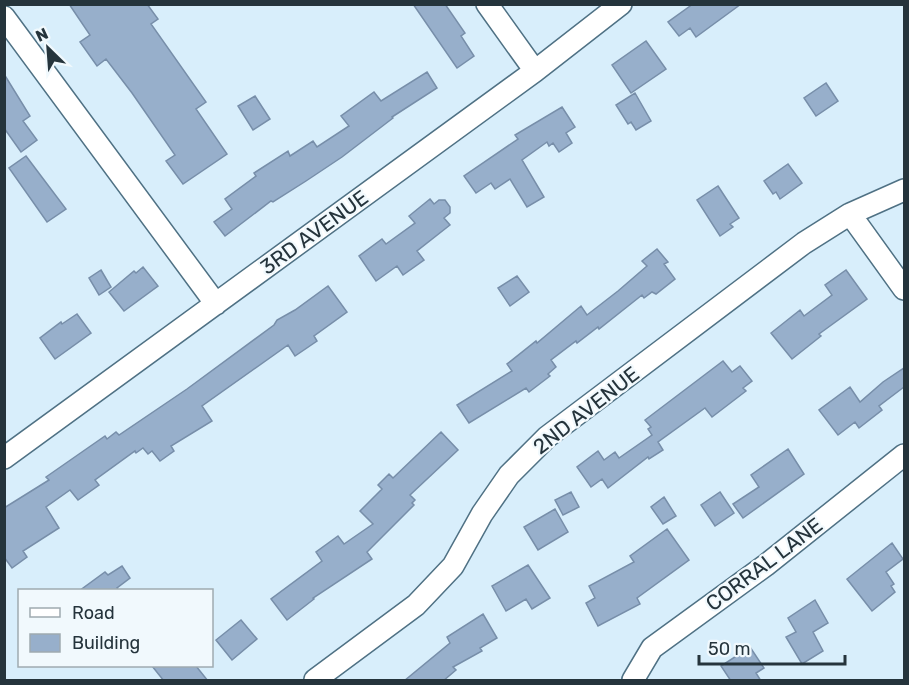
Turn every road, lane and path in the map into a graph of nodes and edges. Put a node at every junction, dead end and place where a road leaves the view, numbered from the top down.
1 (487, 4) edge
2 (621, 4) edge
3 (4, 17) edge
4 (12, 43) edge
5 (535, 71) junction
6 (904, 190) edge
7 (850, 214) junction
8 (904, 290) edge
9 (216, 304) junction
10 (904, 455) edge
11 (4, 458) edge
12 (315, 681) edge
13 (633, 681) edge

1 - 5 street
2 - 5 street, 3RD AVENUE
3 - 4 street
4 - 9 street
5 - 9 street, 3RD AVENUE
6 - 7 street, 2ND AVENUE
7 - 8 street
7 - 12 street, 2ND AVENUE
9 - 11 street, 3RD AVENUE
10 - 13 street, CORRAL LANE

